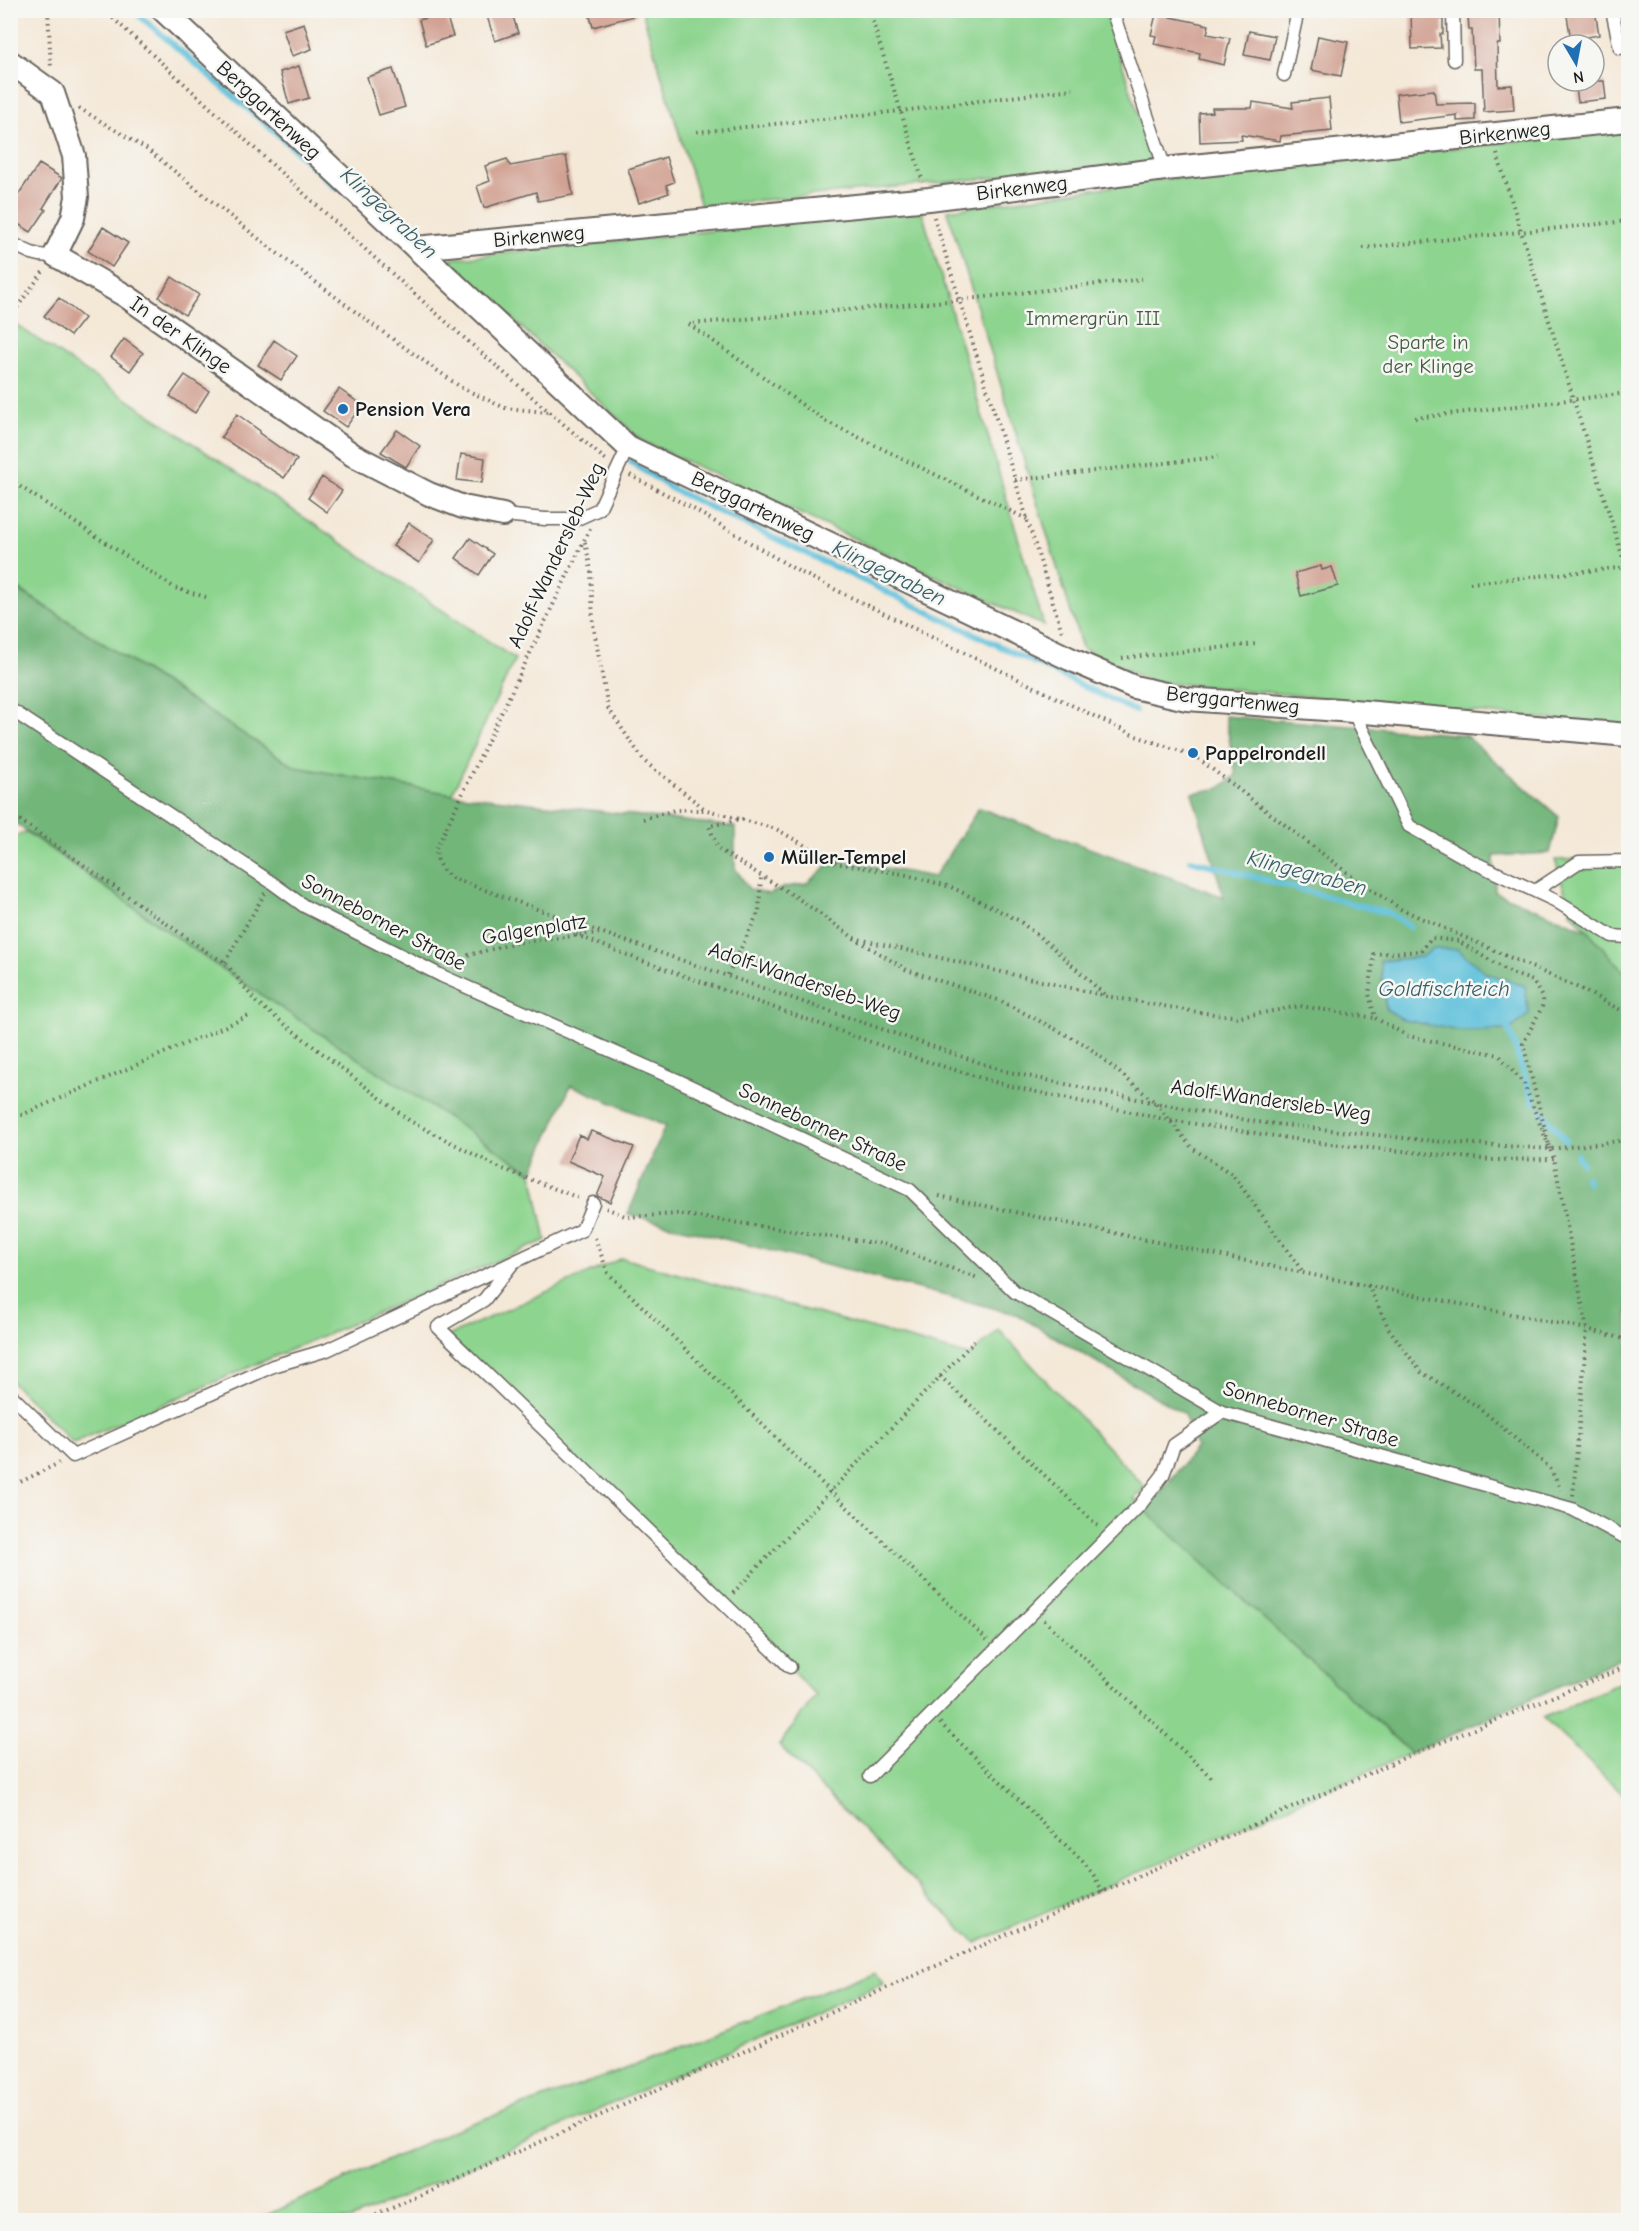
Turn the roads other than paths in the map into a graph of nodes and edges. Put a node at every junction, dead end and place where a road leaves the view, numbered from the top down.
1 (164, 10) edge
2 (1112, 10) edge
3 (1298, 10) edge
4 (1453, 10) edge
5 (1612, 10) edge
6 (1620, 48) dead end
7 (1454, 60) dead end
8 (10, 62) edge
9 (1284, 75) dead end
10 (1629, 120) edge
11 (1165, 169) junction
12 (10, 242) edge
13 (416, 248) junction
14 (55, 255) junction
15 (628, 447) junction
16 (503, 515) joint
17 (10, 709) edge
18 (1353, 711) junction
19 (1629, 735) edge
20 (1629, 861) edge
21 (1535, 891) junction
22 (1629, 937) edge
23 (594, 1203) road end
24 (514, 1262) junction
25 (10, 1394) edge
26 (1222, 1412) junction
27 (1629, 1539) edge
28 (790, 1667) dead end
29 (870, 1776) dead end

1 - 13 street, Berggartenweg
2 - 11 lane
3 - 9 lane
4 - 7 lane
5 - 6 lane
8 - 14 street
10 - 11 street, Birkenweg
11 - 13 street, Birkenweg
12 - 14 lane
13 - 15 street, Berggartenweg
14 - 16 street, In der Klinge
15 - 16 lane, Adolf-Wandersleb-Weg
15 - 18 street, Berggartenweg
17 - 26 lane, Sonneborner Straße
18 - 19 street, Berggartenweg
18 - 21 lane
20 - 21 lane
21 - 22 lane
23 - 24 lane
24 - 25 lane
24 - 28 lane
26 - 27 lane, Sonneborner Straße
26 - 29 lane

